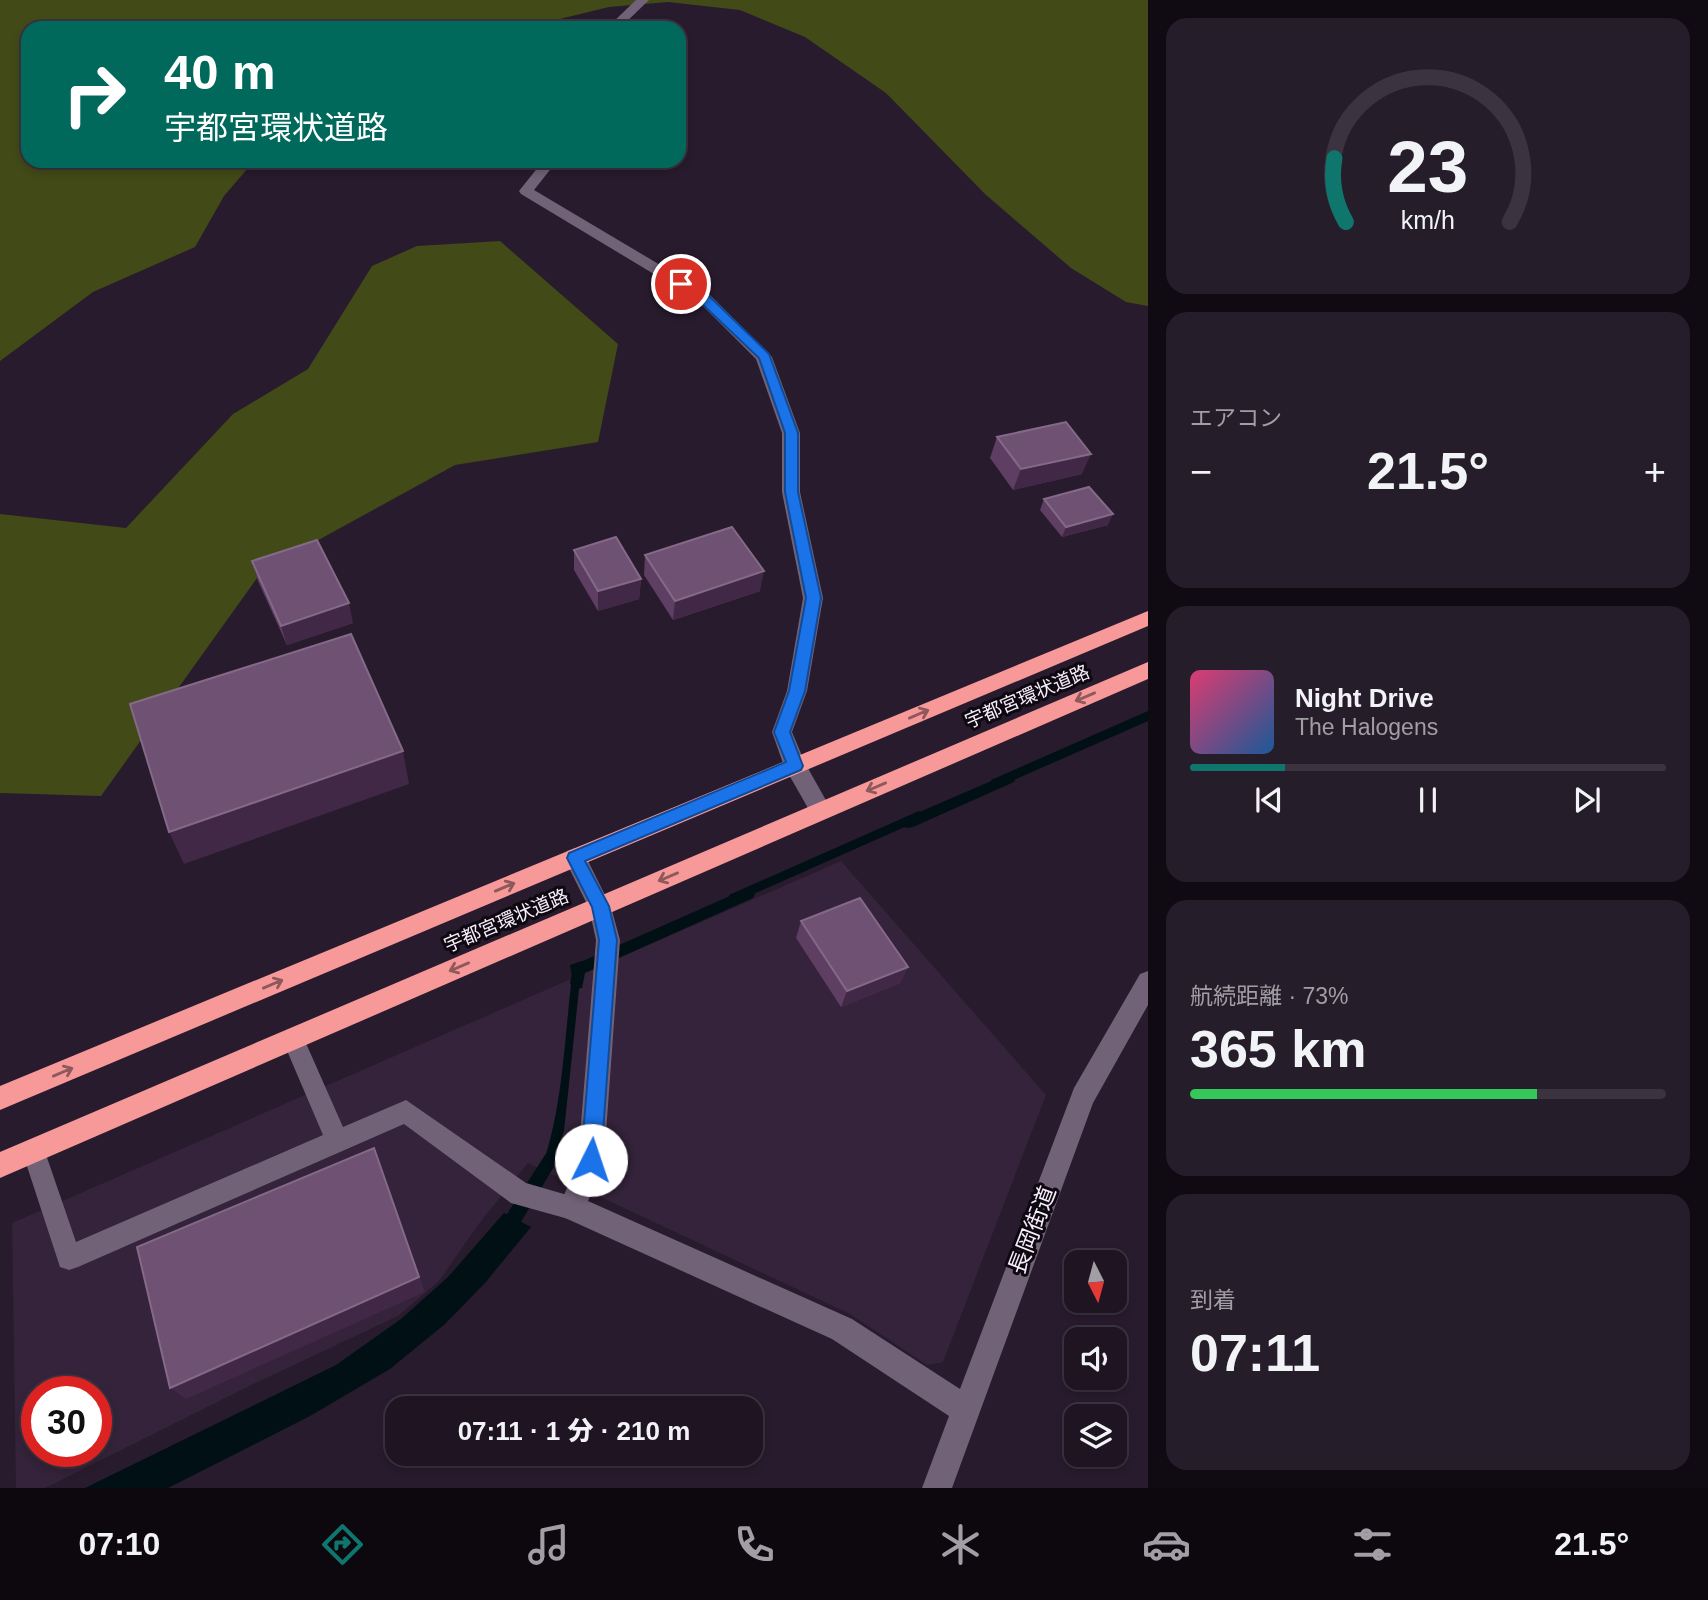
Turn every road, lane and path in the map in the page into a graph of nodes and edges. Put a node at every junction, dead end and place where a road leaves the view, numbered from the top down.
1 (643, 0) edge
2 (620, 21) edge
3 (544, 168) edge
4 (1148, 618) edge
5 (1148, 670) edge
6 (795, 766) junction
7 (821, 811) junction
8 (575, 858) junction
9 (600, 906) junction
10 (1148, 982) edge
11 (293, 1039) junction
12 (0, 1098) edge
13 (337, 1142) junction
14 (34, 1151) junction
15 (0, 1165) edge
16 (572, 1208) junction
17 (964, 1409) junction
18 (937, 1488) edge

1 - 2 street
3 - 6 street
6 -> 4 highway, 宇都宮環状道路
5 -> 7 highway, 宇都宮環状道路
6 - 7 street
6 - 8 highway, 宇都宮環状道路
7 -> 9 highway, 宇都宮環状道路
8 - 9 street
12 -> 8 highway, 宇都宮環状道路
9 -> 11 highway, 宇都宮環状道路
9 - 16 street
10 - 17 street, 長岡街道
11 - 13 lane
11 - 14 highway, 宇都宮環状道路
13 - 14 lane
13 - 16 lane
14 - 15 highway, 宇都宮環状道路
16 - 17 street
17 - 18 street, 長岡街道

